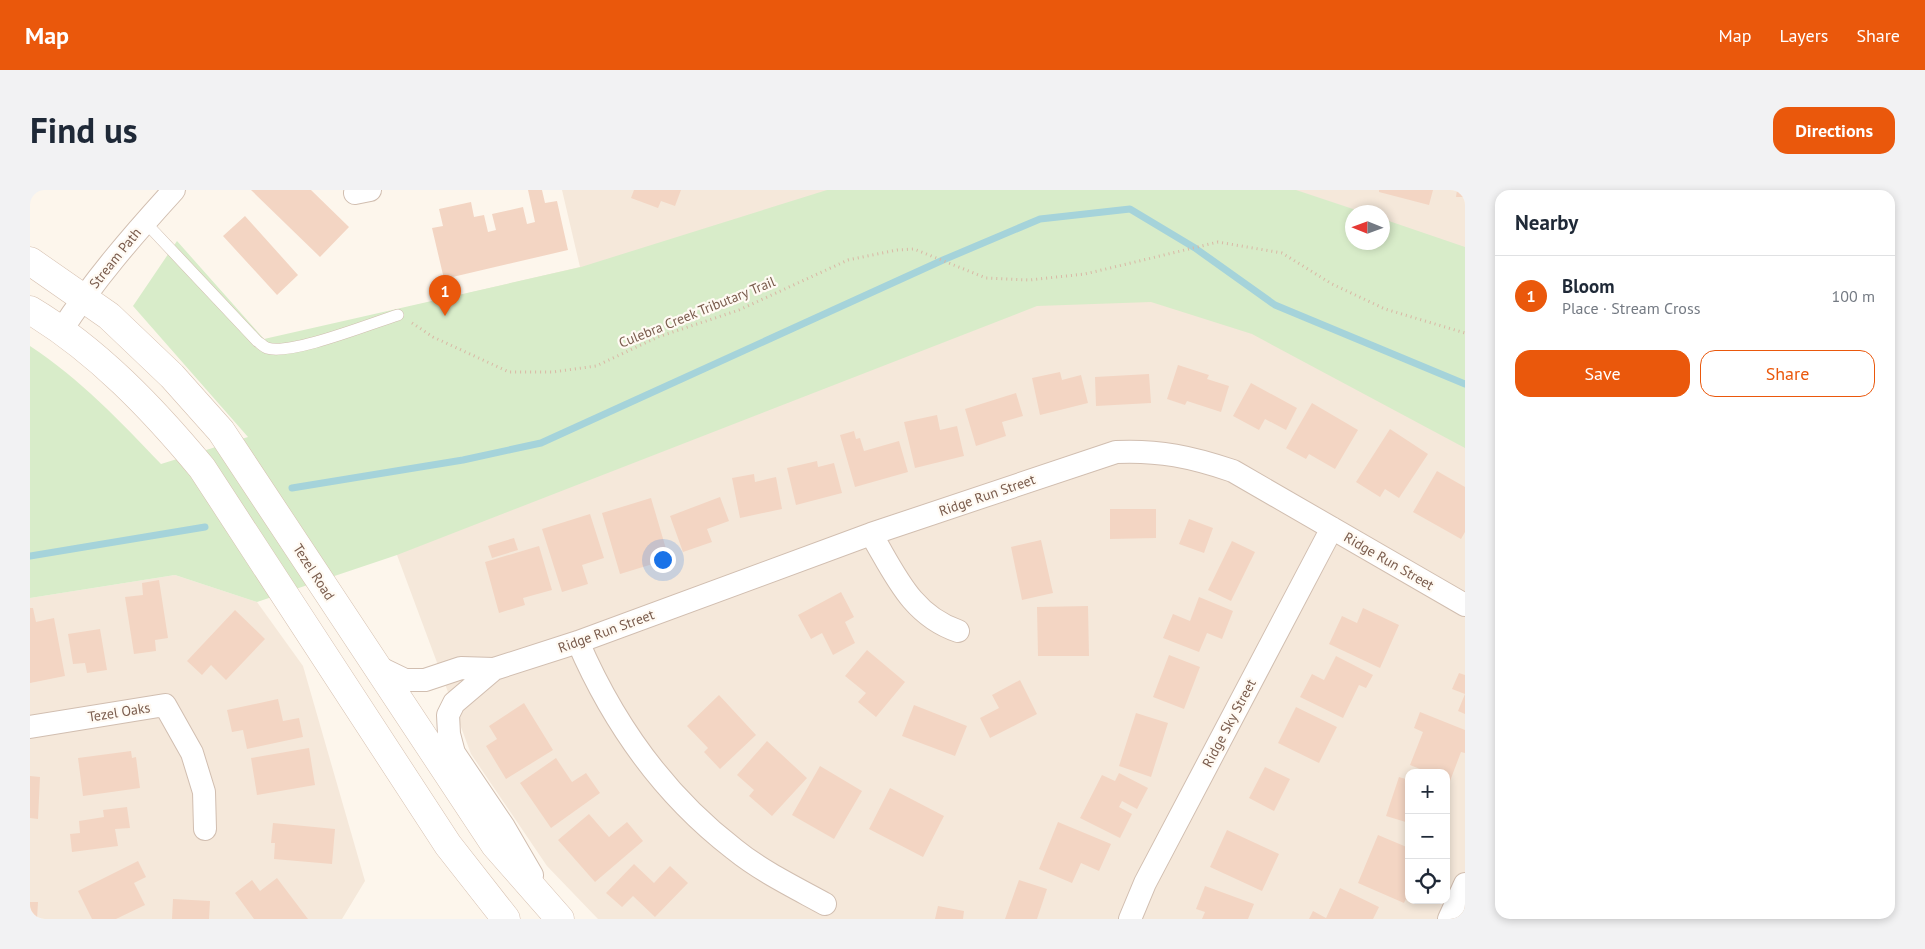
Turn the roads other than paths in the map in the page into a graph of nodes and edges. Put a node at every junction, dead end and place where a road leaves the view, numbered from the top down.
1 (174, 190) edge
2 (145, 222) junction
3 (30, 261) edge
4 (82, 298) junction
5 (30, 310) edge
6 (398, 315) road end
7 (61, 331) junction
8 (1332, 528) junction
9 (871, 534) junction
10 (1465, 605) edge
11 (958, 631) dead end
12 (578, 642) junction
13 (376, 666) junction
14 (494, 669) junction
15 (30, 727) edge
16 (205, 829) dead end
17 (1465, 884) edge
18 (825, 904) dead end
19 (557, 916) edge
20 (506, 919) edge
21 (1130, 919) edge
22 (1449, 919) edge

1 - 2 street, Stream Path
2 - 4 street, Stream Path
2 - 6 lane
3 - 4 main road, Tezel Road
4 - 7 street, Stream Path
4 - 13 main road, Tezel Road
5 - 7 main road
7 - 20 main road
8 - 9 street, Ridge Run Street
8 - 10 street, Ridge Run Street
8 - 21 street, Ridge Sky Street
9 - 11 street
9 - 12 street, Ridge Run Street
12 - 14 street, Ridge Run Street
12 - 18 street
13 - 14 street, Ridge Run Street
13 - 19 main road, Tezel Road
14 - 19 street, Ridge Run Street
15 - 16 street, Tezel Oaks
17 - 22 street

